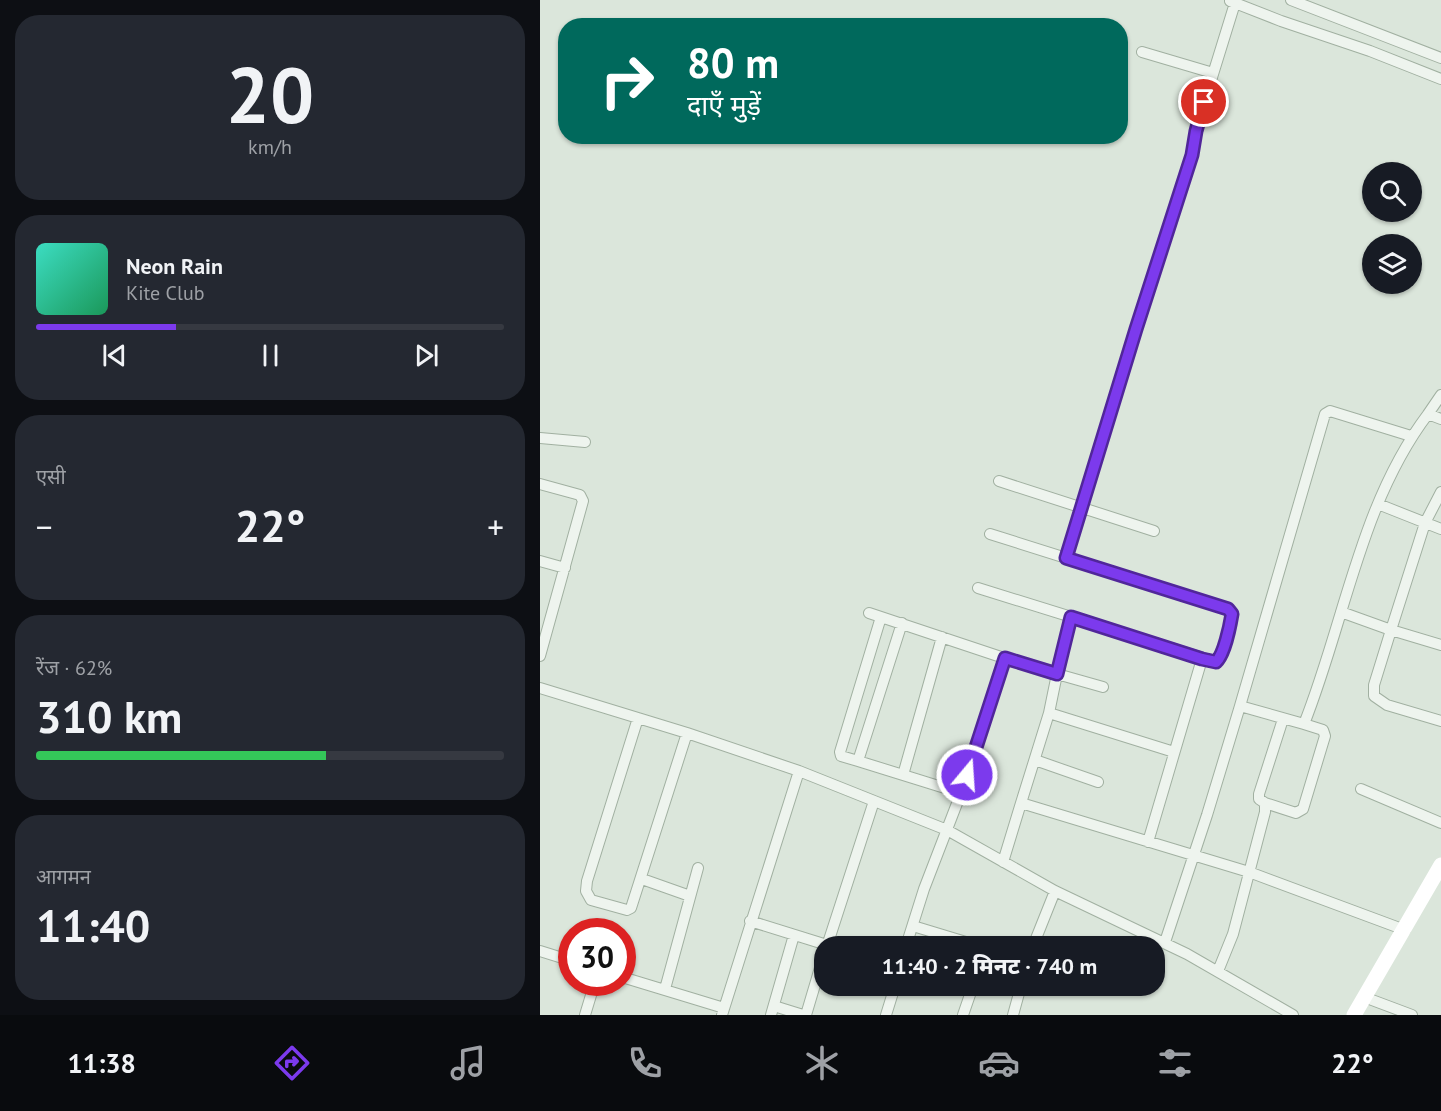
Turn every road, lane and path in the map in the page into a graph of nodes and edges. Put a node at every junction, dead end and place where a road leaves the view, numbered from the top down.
1 (1291, 0) edge
2 (1232, 1) edge
3 (1142, 52) dead end
4 (1441, 58) edge
5 (1213, 73) junction
6 (1441, 79) edge
7 (1441, 395) edge
8 (1428, 414) junction
9 (1441, 419) edge
10 (1412, 436) junction
11 (540, 439) edge
12 (585, 442) dead end
13 (999, 481) dead end
14 (540, 484) edge
15 (1441, 492) edge
16 (1378, 504) junction
17 (1081, 507) junction
18 (1425, 523) junction
19 (1441, 529) edge
20 (1154, 531) dead end
21 (990, 534) dead end
22 (1066, 558) junction
23 (540, 561) edge
24 (565, 568) junction
25 (978, 588) dead end
26 (1341, 612) junction
27 (869, 613) dead end
28 (881, 616) junction
29 (1071, 617) junction
30 (902, 623) junction
31 (1391, 630) junction
32 (942, 637) junction
33 (1441, 645) edge
34 (540, 656) edge
35 (1005, 658) junction
36 (1202, 659) junction
37 (1057, 674) junction
38 (1103, 687) dead end
39 (540, 688) edge
40 (1240, 706) junction
41 (1049, 713) junction
42 (638, 718) junction
43 (1283, 718) junction
44 (1441, 721) edge
45 (1304, 724) junction
46 (687, 733) junction
47 (1174, 752) junction
48 (1035, 760) junction
49 (858, 761) junction
50 (799, 771) junction
51 (903, 775) junction
52 (1098, 782) dead end
53 (1360, 789) dead end
54 (961, 793) junction
55 (874, 801) junction
56 (1021, 803) junction
57 (1265, 803) junction
58 (1441, 823) edge
59 (947, 830) junction
60 (1148, 842) junction
61 (1194, 856) junction
62 (1003, 862) junction
63 (1441, 865) edge
64 (698, 868) dead end
65 (1249, 872) junction
66 (642, 879) junction
67 (1435, 889) edge
68 (1055, 891) junction
69 (690, 896) junction
70 (750, 921) junction
71 (913, 926) junction
72 (1405, 930) junction
73 (794, 935) junction
74 (830, 936) edge
75 (910, 936) edge
76 (946, 936) edge
77 (1037, 936) edge
78 (1152, 936) edge
79 (1165, 942) joint
80 (814, 943) edge
81 (540, 951) edge
82 (558, 957) edge
83 (1218, 971) junction
84 (636, 981) edge
85 (814, 985) edge
86 (665, 989) junction
87 (591, 996) edge
88 (892, 996) edge
89 (970, 996) edge
90 (1018, 996) edge
91 (1365, 998) junction
92 (723, 1011) edge
93 (772, 1011) edge
94 (585, 1015) edge
95 (804, 1015) edge
96 (886, 1015) edge
97 (963, 1015) edge
98 (1013, 1015) edge
99 (1293, 1015) edge
100 (1354, 1015) edge
101 (1412, 1015) edge

1 - 4 street
2 - 5 street
2 - 6 street
3 - 5 street
5 - 17 street
7 - 8 street
8 - 9 street
8 - 10 street
10 - 16 street
10 - 40 street
11 - 12 street
13 - 17 street
14 - 24 street
15 - 18 street
16 - 18 street
16 - 26 street
17 - 20 street
17 - 22 street
18 - 19 street
18 - 31 street
21 - 22 street
22 - 36 street
23 - 24 street
24 - 34 street
25 - 29 street
26 - 31 street
26 - 45 street
27 - 28 street
28 - 30 street
28 - 49 street
29 - 36 street
29 - 37 street
30 - 32 street
30 - 49 street
31 - 33 street
31 - 44 street
32 - 35 street
32 - 51 street
35 - 37 street
35 - 54 street
36 - 47 street
37 - 38 street
37 - 41 street
39 - 42 street
40 - 43 street
40 - 61 street
41 - 47 street
41 - 48 street
42 - 46 street
42 - 66 street
43 - 45 street
43 - 57 street
45 - 57 street
46 - 50 street
46 - 66 street
47 - 60 street
48 - 52 street
48 - 56 street
49 - 51 street
50 - 55 street
50 - 70 street
51 - 54 street
53 - 58 street
54 - 59 street
55 - 59 street
55 - 74 street
56 - 60 street
56 - 62 street
57 - 65 street
59 - 62 street
59 - 71 street
60 - 61 street
61 - 65 street
61 - 79 street
62 - 68 street
63 - 67 street
64 - 69 street
65 - 72 street
65 - 83 street
66 - 69 street
67 - 72 street
68 - 77 street
68 - 78 street
69 - 86 street
70 - 73 street
70 - 92 street
71 - 75 street
71 - 76 street
72 - 91 street
73 - 80 street
73 - 93 street
79 - 83 street
81 - 82 street
83 - 99 street
84 - 86 street
85 - 95 street
86 - 92 street
87 - 94 street
88 - 96 street
89 - 97 street
90 - 98 street
91 - 100 street
91 - 101 street
93 - 95 street

